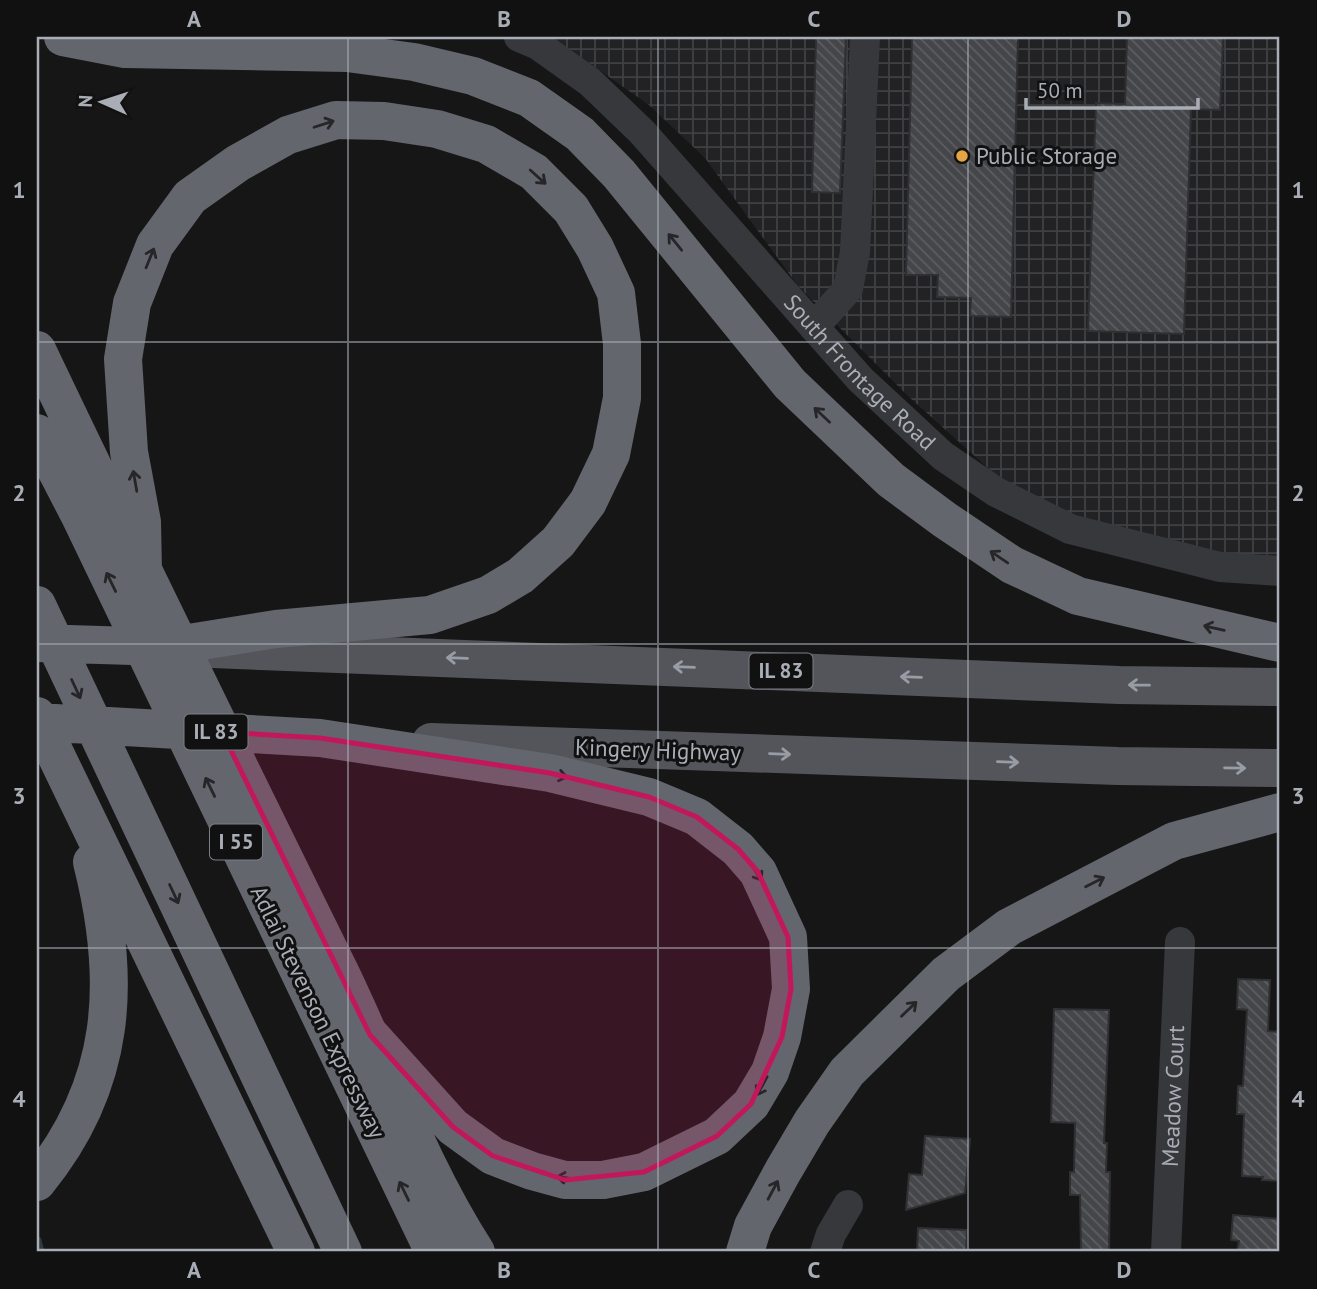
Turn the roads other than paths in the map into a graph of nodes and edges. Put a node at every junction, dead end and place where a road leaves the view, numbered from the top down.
1 (63, 37) edge
2 (519, 37) edge
3 (865, 37) edge
4 (814, 327) junction
5 (37, 350) edge
6 (37, 433) edge
7 (1280, 571) edge
8 (143, 573) junction
9 (37, 605) edge
10 (279, 640) junction
11 (37, 643) edge
12 (1280, 643) edge
13 (1280, 687) edge
14 (37, 716) edge
15 (37, 722) edge
16 (111, 726) junction
17 (37, 737) edge
18 (320, 738) junction
19 (1280, 768) edge
20 (75, 796) junction
21 (1280, 812) edge
22 (1181, 942) dead end
23 (370, 1035) junction
24 (37, 1182) edge
25 (848, 1205) dead end
26 (296, 1252) edge
27 (343, 1252) edge
28 (434, 1252) edge
29 (476, 1252) edge
30 (745, 1252) edge
31 (825, 1252) edge
32 (1166, 1252) edge

12 -> 1 highway
2 - 4 street, South Frontage Road
3 - 4 street
4 - 7 street, South Frontage Road
5 - 8 highway
28 -> 6 highway, Adlai Stevenson Expressway / I 55
8 -> 10 highway
8 - 23 highway
9 -> 27 highway
10 - 11 highway
13 -> 10 main road, IL 83
14 - 20 highway
15 - 16 highway, Kingery Highway / IL 83
16 - 17 highway
16 - 18 highway, Kingery Highway / IL 83
18 -> 19 main road, Kingery Highway / IL 83
18 -> 23 highway
20 - 24 highway
20 - 26 highway
30 -> 21 highway
22 - 32 street, Meadow Court
23 - 29 highway
25 - 31 street

